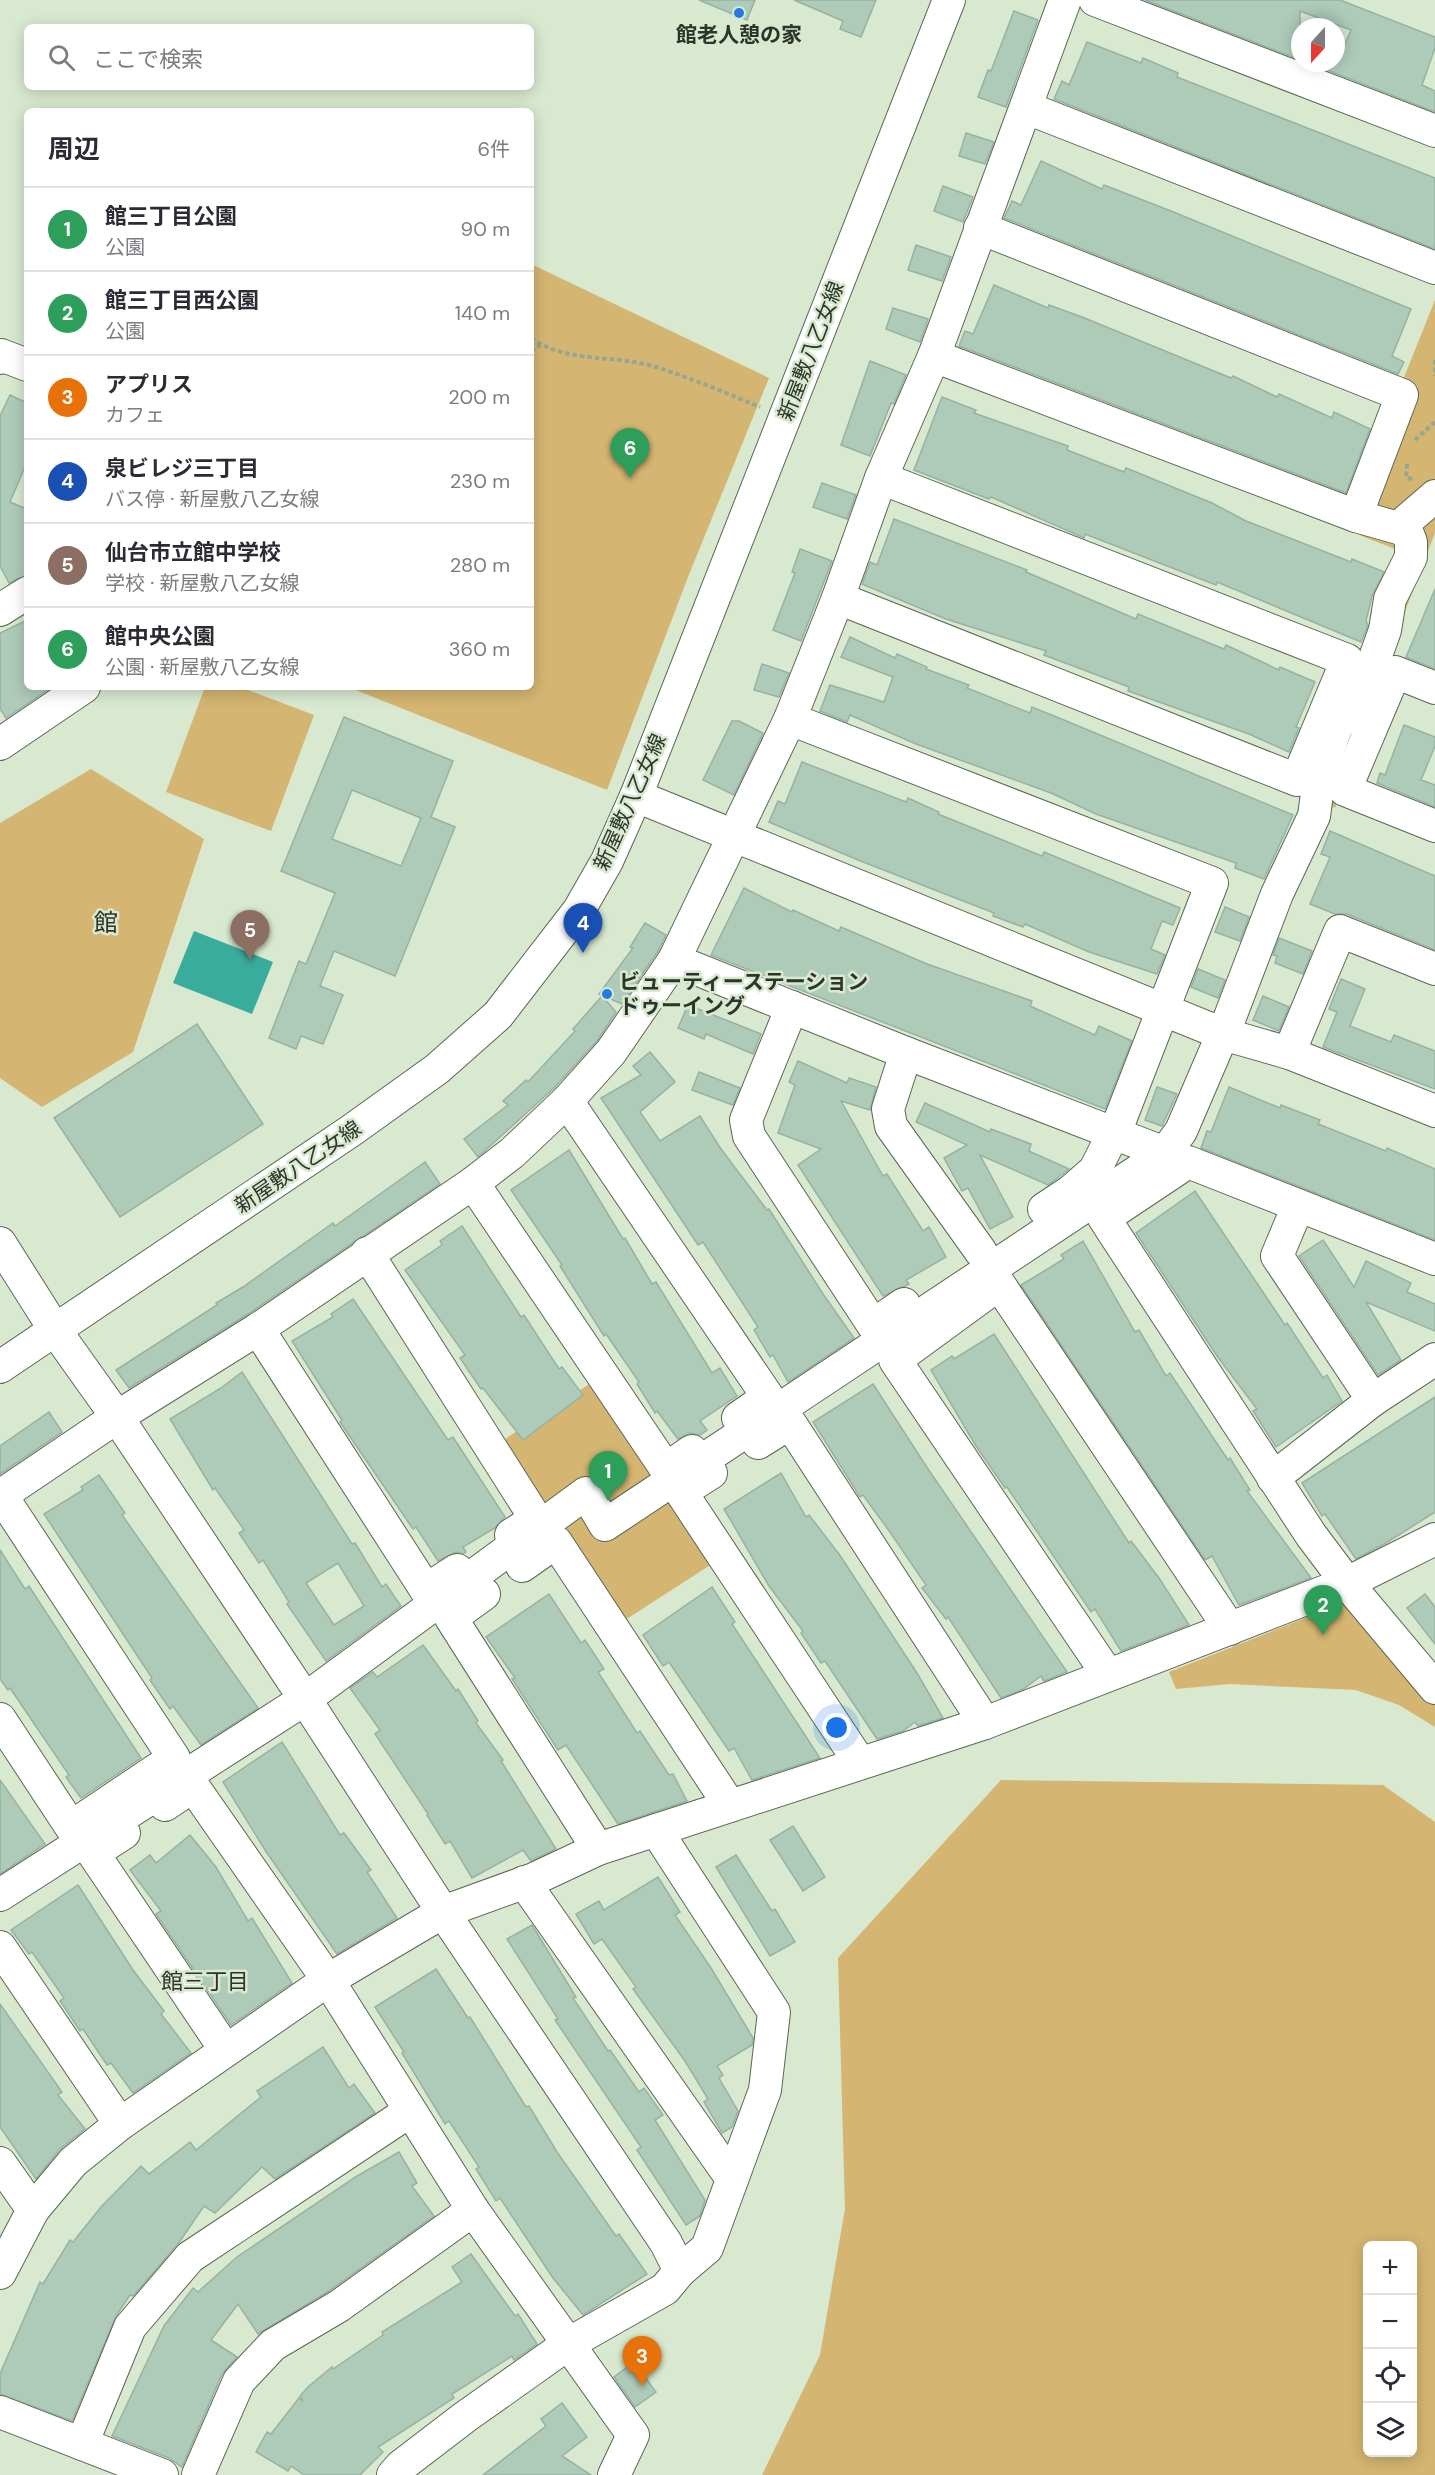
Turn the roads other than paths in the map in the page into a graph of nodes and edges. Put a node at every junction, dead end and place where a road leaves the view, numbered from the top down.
1 (949, 0) edge
2 (1065, 0) edge
3 (1095, 0) edge
4 (1027, 108) junction
5 (1435, 131) edge
6 (980, 228) junction
7 (1435, 268) edge
8 (934, 356) junction
9 (0, 358) edge
10 (24, 364) edge
11 (881, 478) junction
12 (1428, 487) edge
13 (1356, 516) junction
14 (1404, 524) junction
15 (24, 595) edge
16 (838, 598) junction
17 (0, 609) edge
18 (1435, 688) edge
19 (80, 690) edge
20 (790, 719) junction
21 (0, 744) edge
22 (636, 796) junction
23 (1435, 826) edge
24 (734, 836) junction
25 (674, 960) junction
26 (1435, 969) edge
27 (792, 1007) junction
28 (1161, 1008) junction
29 (1223, 1034) junction
30 (906, 1053) junction
31 (1289, 1053) junction
32 (567, 1101) junction
33 (1435, 1111) edge
34 (1111, 1134) junction
35 (1165, 1153) junction
36 (473, 1183) junction
37 (1298, 1206) junction
38 (0, 1243) edge
39 (981, 1252) junction
40 (368, 1253) junction
41 (1435, 1259) edge
42 (258, 1329) junction
43 (55, 1330) junction
44 (1435, 1359) edge
45 (0, 1367) edge
46 (1373, 1400) junction
47 (117, 1417) junction
48 (1273, 1478) junction
49 (1, 1496) edge
50 (1435, 1539) edge
51 (1347, 1583) junction
52 (1230, 1629) junction
53 (1108, 1675) junction
54 (1435, 1688) edge
55 (305, 1699) junction
56 (0, 1719) edge
57 (984, 1724) junction
58 (860, 1762) junction
59 (730, 1806) junction
60 (656, 1830) junction
61 (598, 1849) junction
62 (524, 1882) junction
63 (0, 1895) edge
64 (443, 1912) junction
65 (0, 1947) edge
66 (328, 1980) junction
67 (225, 2049) junction
68 (410, 2111) junction
69 (120, 2124) junction
70 (0, 2163) edge
71 (732, 2179) junction
72 (33, 2210) junction
73 (473, 2210) junction
74 (680, 2271) junction
75 (0, 2273) edge
76 (568, 2344) junction
77 (0, 2412) edge
78 (82, 2444) junction
79 (162, 2475) edge
80 (198, 2475) edge
81 (393, 2475) edge
82 (614, 2475) edge

1 - 22 street, 新屋敷八乙女線
2 - 4 street
3 - 5 street
4 - 6 street
4 - 7 street
6 - 8 street
6 - 13 street
8 - 11 street
8 - 13 street
9 - 10 street
11 - 16 street
11 - 16 street
12 - 14 street
13 - 14 street
14 - 29 street
15 - 17 street
16 - 20 street
18 - 23 street
19 - 21 street
20 - 24 street
20 - 28 street
22 - 24 street
22 - 43 street, 新屋敷八乙女線
24 - 25 street
24 - 28 street
25 - 27 street
25 - 32 street
26 - 31 street
27 - 30 street
27 - 39 street
28 - 29 street
28 - 34 street
29 - 31 street
29 - 35 street
30 - 34 street
30 - 39 street
31 - 33 street
32 - 36 street
32 - 36 street
34 - 35 street
34 - 39 street
35 - 55 street
36 - 40 street
37 - 41 street
37 - 46 street
37 - 48 street
38 - 43 street
40 - 42 street
40 - 42 street
42 - 47 street
43 - 45 street, 新屋敷八乙女線
43 - 47 street
44 - 46 street
46 - 48 street
47 - 49 street
47 - 55 street
48 - 51 street
49 - 56 street
50 - 51 street
51 - 52 street
51 - 54 street
52 - 53 street
52 - 53 street
53 - 57 street
55 - 63 street
55 - 64 street
57 - 58 street
57 - 58 street
58 - 59 street
59 - 60 street
59 - 61 street
60 - 61 street
60 - 71 street
61 - 62 street
62 - 64 street
62 - 71 street
64 - 66 street
64 - 74 street
65 - 69 street
66 - 67 street
66 - 67 street
66 - 68 street
67 - 69 street
68 - 73 street
68 - 78 street
69 - 72 street
70 - 72 street
71 - 74 street
72 - 75 street
73 - 76 street
73 - 80 street
74 - 76 street
76 - 81 street
76 - 82 street
77 - 78 street
78 - 79 street

